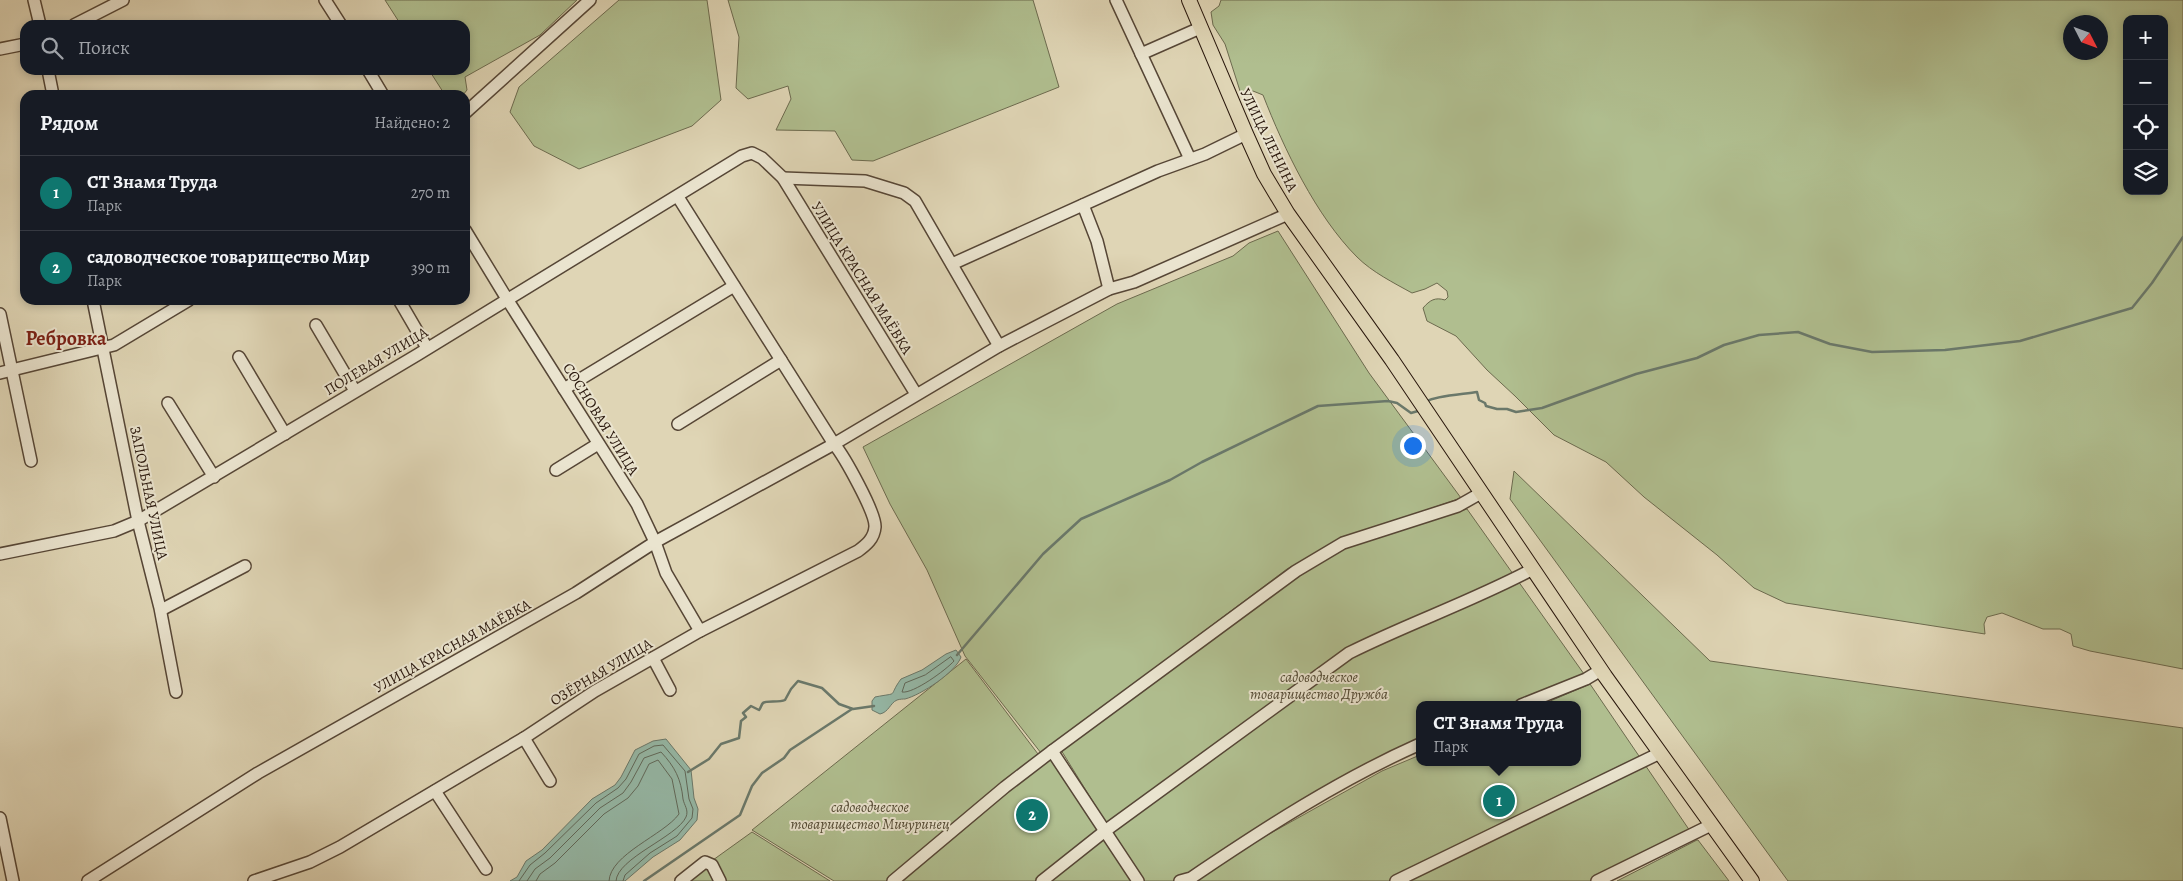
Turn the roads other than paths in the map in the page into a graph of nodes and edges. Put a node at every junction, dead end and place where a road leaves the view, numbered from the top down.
1 (34, 0) edge
2 (123, 0) edge
3 (325, 0) edge
4 (590, 0) edge
5 (1116, 0) edge
6 (1189, 0) edge
7 (39, 20) edge
8 (84, 20) edge
9 (338, 20) edge
10 (1200, 28) junction
11 (20, 45) edge
12 (0, 49) edge
13 (1141, 54) junction
14 (49, 75) edge
15 (371, 75) edge
16 (51, 90) edge
17 (381, 90) edge
18 (470, 108) edge
19 (1246, 134) junction
20 (752, 153) joint
21 (1190, 160) junction
22 (783, 178) junction
23 (678, 197) junction
24 (1083, 205) junction
25 (1288, 214) junction
26 (470, 238) edge
27 (952, 264) junction
28 (734, 286) junction
29 (1109, 289) junction
30 (507, 299) junction
31 (94, 305) edge
32 (181, 305) edge
33 (402, 305) edge
34 (0, 314) edge
35 (316, 325) dead end
36 (999, 346) junction
37 (104, 348) junction
38 (427, 348) junction
39 (239, 357) dead end
40 (781, 360) junction
41 (6, 372) edge
42 (564, 389) junction
43 (355, 391) junction
44 (916, 394) junction
45 (168, 403) dead end
46 (678, 424) dead end
47 (285, 434) junction
48 (598, 444) junction
49 (834, 444) junction
50 (31, 461) dead end
51 (556, 470) dead end
52 (214, 477) junction
53 (1481, 493) junction
54 (138, 521) junction
55 (655, 542) junction
56 (0, 554) edge
57 (245, 566) dead end
58 (1533, 570) junction
59 (160, 610) junction
60 (700, 632) junction
61 (653, 658) junction
62 (1601, 670) junction
63 (670, 690) dead end
64 (176, 692) dead end
65 (1531, 701) edge
66 (524, 738) junction
67 (1416, 746) edge
68 (1052, 751) junction
69 (1660, 753) junction
70 (550, 781) dead end
71 (435, 791) junction
72 (0, 818) edge
73 (1712, 825) junction
74 (1105, 831) junction
75 (486, 869) dead end
76 (13, 881) edge
77 (88, 881) edge
78 (254, 881) edge
79 (681, 881) edge
80 (720, 881) edge
81 (893, 881) edge
82 (1042, 881) edge
83 (1138, 881) edge
84 (1180, 881) edge
85 (1396, 881) edge
86 (1597, 881) edge
87 (1752, 881) edge

1 - 7 street
2 - 8 street
3 - 9 street
4 - 18 street
5 - 13 street
6 - 10 main road, УЛИЦА ЛЕНИНА
10 - 13 street
10 - 19 main road, УЛИЦА ЛЕНИНА
11 - 12 street
13 - 21 street
14 - 16 street
15 - 17 street
19 - 21 street
19 - 25 main road, УЛИЦА ЛЕНИНА
20 - 22 street, УЛИЦА КРАСНАЯ МАЁВКА
20 - 23 street, ПОЛЕВАЯ УЛИЦА
21 - 24 street
22 - 27 street, УЛИЦА КРАСНАЯ МАЁВКА
22 - 44 street, УЛИЦА КРАСНАЯ МАЁВКА
23 - 28 street
23 - 30 street, ПОЛЕВАЯ УЛИЦА
24 - 27 street
24 - 29 street
25 - 29 street, УЛИЦА КРАСНАЯ МАЁВКА
25 - 53 main road, УЛИЦА ЛЕНИНА
26 - 30 street, СОСНОВАЯ УЛИЦА
27 - 36 street, УЛИЦА КРАСНАЯ МАЁВКА
28 - 40 street
28 - 42 street
29 - 36 street, УЛИЦА КРАСНАЯ МАЁВКА
30 - 38 street, ПОЛЕВАЯ УЛИЦА
30 - 42 street, СОСНОВАЯ УЛИЦА
31 - 37 street, ЗАПОЛЬНАЯ УЛИЦА
32 - 37 street
33 - 38 street
34 - 41 street
35 - 43 street
36 - 44 street, УЛИЦА КРАСНАЯ МАЁВКА
37 - 41 street
37 - 54 street, ЗАПОЛЬНАЯ УЛИЦА
38 - 43 street, ПОЛЕВАЯ УЛИЦА
39 - 47 street
40 - 46 street
40 - 49 street
41 - 50 street
42 - 48 street, СОСНОВАЯ УЛИЦА
43 - 47 street, ПОЛЕВАЯ УЛИЦА
44 - 49 street, УЛИЦА КРАСНАЯ МАЁВКА
45 - 52 street
47 - 52 street, ПОЛЕВАЯ УЛИЦА
48 - 51 street
48 - 55 street, СОСНОВАЯ УЛИЦА
49 - 55 street, УЛИЦА КРАСНАЯ МАЁВКА
49 - 60 street, ОЗЁРНАЯ УЛИЦА
52 - 54 street, ПОЛЕВАЯ УЛИЦА
53 - 58 main road, УЛИЦА ЛЕНИНА
53 - 68 street
54 - 56 street, ПОЛЕВАЯ УЛИЦА
54 - 59 street, ЗАПОЛЬНАЯ УЛИЦА
55 - 60 street, СОСНОВАЯ УЛИЦА
55 - 77 street, УЛИЦА КРАСНАЯ МАЁВКА
57 - 59 street
58 - 62 main road, УЛИЦА ЛЕНИНА
58 - 74 street
59 - 64 street, ЗАПОЛЬНАЯ УЛИЦА
60 - 61 street, ОЗЁРНАЯ УЛИЦА
61 - 63 street
61 - 66 street, ОЗЁРНАЯ УЛИЦА
62 - 65 street
62 - 69 main road, УЛИЦА ЛЕНИНА
66 - 70 street
66 - 71 street, ОЗЁРНАЯ УЛИЦА
67 - 84 street
68 - 74 street
68 - 81 street
69 - 73 main road, УЛИЦА ЛЕНИНА
69 - 85 street
71 - 75 street
71 - 78 street, ОЗЁРНАЯ УЛИЦА
72 - 76 street
73 - 86 street
73 - 87 main road, УЛИЦА ЛЕНИНА
74 - 82 street
74 - 83 street
79 - 80 street

